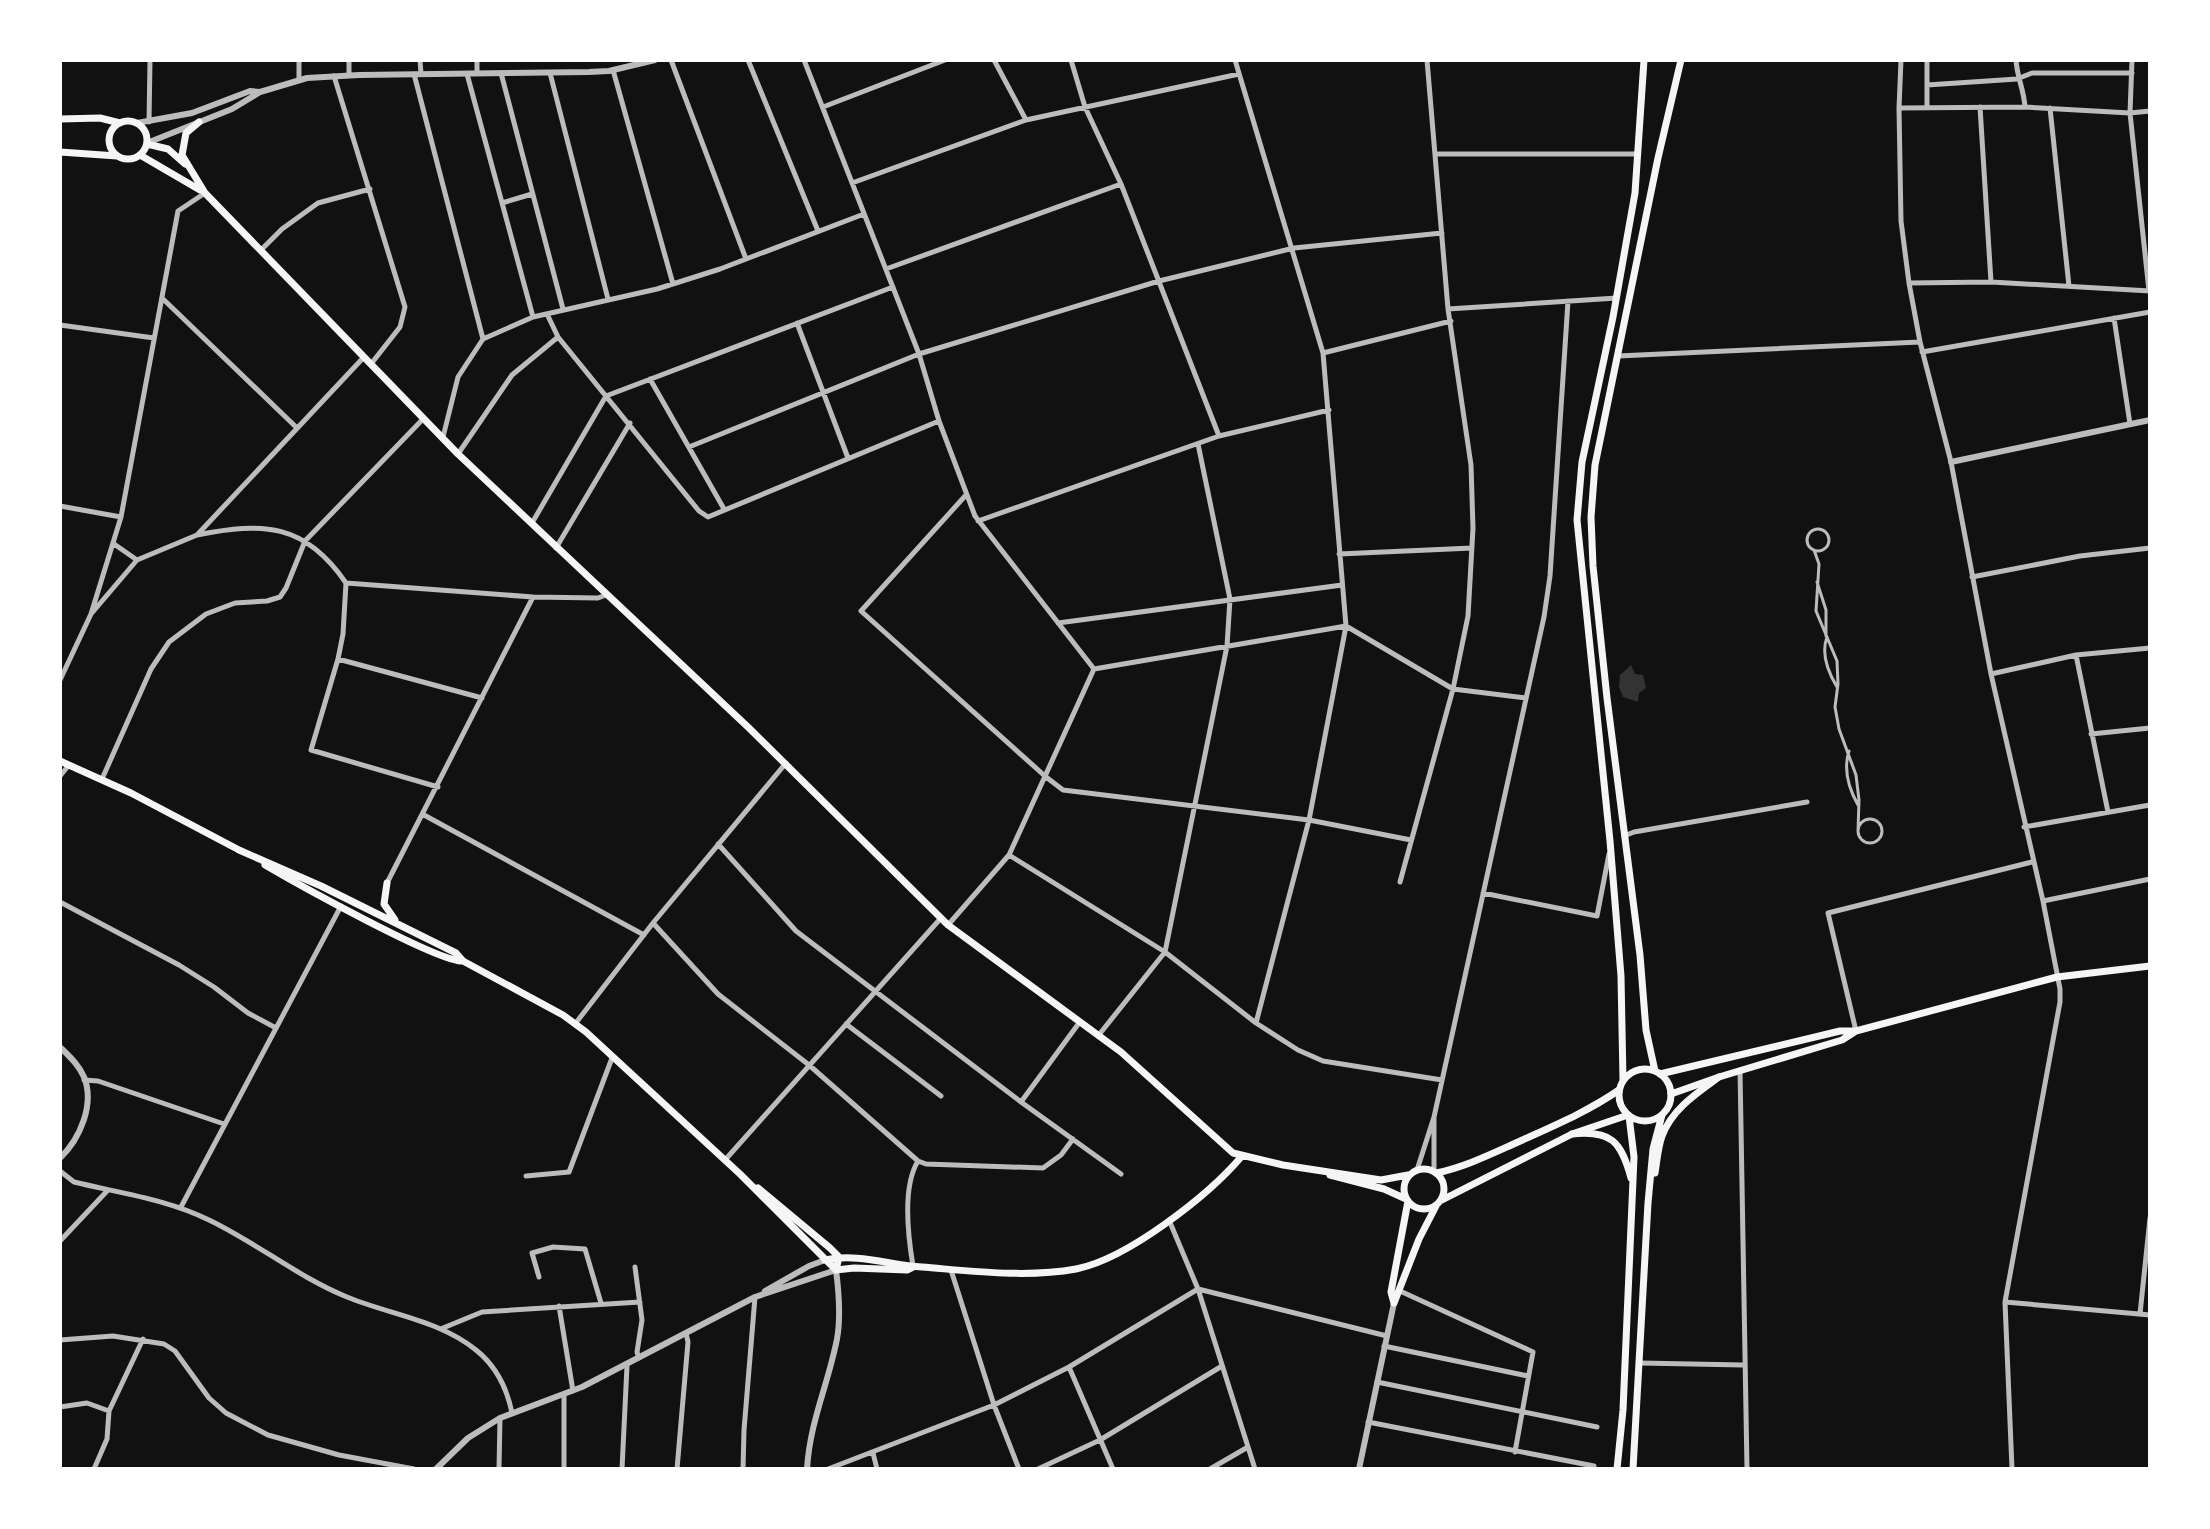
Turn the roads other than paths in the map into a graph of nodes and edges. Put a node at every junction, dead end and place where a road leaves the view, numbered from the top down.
1 (150, 60) edge
2 (299, 60) edge
3 (349, 60) edge
4 (420, 60) edge
5 (477, 60) edge
6 (655, 60) edge
7 (671, 60) edge
8 (748, 60) edge
9 (804, 60) edge
10 (945, 60) edge
11 (994, 60) edge
12 (1071, 60) edge
13 (1235, 60) edge
14 (1427, 60) edge
15 (1644, 60) edge
16 (1681, 60) edge
17 (1901, 60) edge
18 (1927, 60) edge
19 (2016, 60) edge
20 (2132, 60) edge
21 (623, 64) edge
22 (613, 70) junction
23 (477, 73) junction
24 (501, 73) junction
25 (550, 73) junction
26 (2132, 73) junction
27 (417, 74) junction
28 (467, 74) junction
29 (1239, 74) junction
30 (349, 75) junction
31 (334, 76) junction
32 (2017, 79) junction
33 (299, 80) junction
34 (1927, 85) junction
35 (260, 92) junction
36 (823, 107) junction
37 (1085, 107) junction
38 (1927, 107) junction
39 (1980, 107) junction
40 (2025, 107) junction
41 (1899, 108) junction
42 (2050, 108) junction
43 (2150, 111) edge
44 (2130, 113) junction
45 (60, 119) edge
46 (1026, 120) junction
47 (149, 122) junction
48 (199, 122) junction
49 (120, 123) junction
50 (137, 123) junction
51 (147, 144) junction
52 (60, 152) edge
53 (1435, 154) junction
54 (1638, 154) junction
55 (140, 155) junction
56 (117, 156) junction
57 (186, 165) junction
58 (852, 183) junction
59 (1121, 184) junction
60 (370, 189) junction
61 (205, 193) junction
62 (532, 194) junction
63 (502, 203) junction
64 (864, 214) junction
65 (818, 231) junction
66 (1442, 233) junction
67 (1294, 248) junction
68 (261, 250) junction
69 (746, 259) junction
70 (886, 269) junction
71 (1159, 281) junction
72 (1991, 282) junction
73 (1909, 283) junction
74 (673, 284) junction
75 (2069, 286) junction
76 (893, 287) junction
77 (2150, 291) edge
78 (161, 298) junction
79 (1617, 298) junction
80 (608, 299) junction
81 (1568, 301) junction
82 (563, 309) junction
83 (1448, 309) junction
84 (2150, 312) edge
85 (547, 314) junction
86 (533, 317) junction
87 (2114, 318) junction
88 (1451, 321) junction
89 (797, 323) junction
90 (60, 325) edge
91 (558, 337) junction
92 (154, 338) junction
93 (483, 339) junction
94 (1920, 342) junction
95 (1922, 352) junction
96 (1323, 353) junction
97 (919, 354) junction
98 (1618, 356) junction
99 (364, 357) junction
100 (371, 364) junction
101 (650, 379) junction
102 (823, 392) junction
103 (606, 396) junction
104 (1329, 410) junction
105 (424, 418) junction
106 (2150, 420) edge
107 (939, 421) junction
108 (630, 423) junction
109 (2130, 424) junction
110 (297, 428) junction
111 (1219, 436) junction
112 (443, 437) junction
113 (1198, 444) junction
114 (689, 447) junction
115 (458, 454) junction
116 (848, 458) junction
117 (1951, 462) junction
118 (966, 495) junction
119 (60, 506) edge
120 (724, 509) junction
121 (121, 517) junction
122 (978, 521) junction
123 (531, 524) junction
124 (197, 535) junction
125 (305, 541) junction
126 (114, 544) junction
127 (556, 548) junction
128 (1472, 548) junction
129 (2150, 548) edge
130 (1814, 550) junction
131 (1339, 554) junction
132 (137, 560) junction
133 (1972, 577) junction
134 (1817, 582) junction
135 (346, 583) junction
136 (1342, 585) junction
137 (606, 595) junction
138 (533, 597) junction
139 (1230, 599) junction
140 (91, 614) junction
141 (1058, 623) junction
142 (1346, 626) junction
143 (1826, 636) junction
144 (1227, 646) junction
145 (2150, 648) edge
146 (2076, 655) junction
147 (338, 659) junction
148 (1094, 669) junction
149 (1991, 674) junction
150 (60, 680) edge
151 (1837, 688) junction
152 (1453, 689) junction
153 (482, 698) junction
154 (1526, 698) junction
155 (2150, 728) edge
156 (2091, 734) junction
157 (1849, 751) junction
158 (60, 761) edge
159 (786, 763) junction
160 (69, 765) junction
161 (60, 776) edge
162 (1046, 777) junction
163 (102, 779) junction
164 (438, 787) junction
165 (1807, 802) dead end
166 (1197, 805) junction
167 (1858, 805) junction
168 (2150, 805) edge
169 (2108, 812) junction
170 (424, 815) junction
171 (1309, 820) junction
172 (2024, 827) junction
173 (1858, 831) junction
174 (1624, 836) junction
175 (1411, 840) junction
176 (718, 844) junction
177 (1610, 846) junction
178 (239, 850) junction
179 (1009, 855) junction
180 (2032, 862) junction
181 (2150, 879) edge
182 (1400, 882) dead end
183 (387, 883) junction
184 (1483, 893) junction
185 (2043, 901) junction
186 (60, 902) edge
187 (341, 905) junction
188 (370, 916) junction
189 (941, 918) junction
190 (653, 923) junction
191 (948, 925) junction
192 (417, 933) junction
193 (644, 935) junction
194 (1165, 952) junction
195 (463, 961) junction
196 (2150, 966) edge
197 (2057, 977) junction
198 (875, 992) junction
199 (1079, 1023) junction
200 (1256, 1023) junction
201 (575, 1024) junction
202 (846, 1024) junction
203 (276, 1028) junction
204 (1856, 1031) junction
205 (1098, 1036) junction
206 (60, 1047) edge
207 (612, 1058) junction
208 (809, 1065) junction
209 (1740, 1070) junction
210 (1658, 1072) junction
211 (1719, 1077) junction
212 (84, 1080) junction
213 (1442, 1080) junction
214 (1623, 1080) junction
215 (1619, 1090) junction
216 (1671, 1094) junction
217 (941, 1096) dead end
218 (1021, 1102) junction
219 (1662, 1115) junction
220 (1628, 1116) junction
221 (1434, 1117) junction
222 (225, 1124) junction
223 (1572, 1134) junction
224 (1073, 1139) junction
225 (1242, 1156) junction
226 (60, 1158) edge
227 (725, 1160) junction
228 (918, 1161) junction
229 (1417, 1170) junction
230 (60, 1171) edge
231 (1321, 1172) junction
232 (1435, 1172) junction
233 (740, 1174) junction
234 (1121, 1174) dead end
235 (1408, 1175) junction
236 (526, 1176) dead end
237 (1632, 1185) junction
238 (108, 1190) junction
239 (1407, 1200) junction
240 (1438, 1202) junction
241 (1648, 1203) junction
242 (181, 1207) junction
243 (2150, 1218) edge
244 (1169, 1219) junction
245 (2149, 1229) edge
246 (60, 1241) edge
247 (839, 1257) junction
248 (825, 1260) junction
249 (635, 1267) dead end
250 (913, 1267) junction
251 (836, 1270) junction
252 (951, 1270) junction
253 (539, 1277) dead end
254 (1198, 1289) junction
255 (1400, 1291) junction
256 (755, 1297) junction
257 (640, 1302) junction
258 (2005, 1302) junction
259 (601, 1303) junction
260 (1394, 1303) junction
261 (559, 1306) junction
262 (2140, 1314) junction
263 (2150, 1315) edge
264 (443, 1328) junction
265 (686, 1333) junction
266 (1387, 1336) junction
267 (143, 1339) junction
268 (60, 1340) edge
269 (1384, 1346) junction
270 (639, 1358) junction
271 (1640, 1363) junction
272 (1743, 1365) junction
273 (627, 1366) junction
274 (1222, 1366) junction
275 (1069, 1367) junction
276 (1529, 1376) junction
277 (1377, 1382) junction
278 (573, 1391) junction
279 (564, 1395) junction
280 (994, 1405) junction
281 (60, 1407) edge
282 (109, 1411) junction
283 (1522, 1412) junction
284 (512, 1413) junction
285 (500, 1418) junction
286 (1368, 1422) junction
287 (1597, 1427) dead end
288 (1100, 1440) junction
289 (1248, 1447) junction
290 (1515, 1452) junction
291 (873, 1453) junction
292 (1594, 1466) dead end
293 (94, 1469) edge
294 (414, 1469) edge
295 (436, 1469) edge
296 (499, 1469) edge
297 (564, 1469) edge
298 (622, 1469) edge
299 (677, 1469) edge
300 (743, 1469) edge
301 (807, 1469) edge
302 (828, 1469) edge
303 (877, 1469) edge
304 (1019, 1469) edge
305 (1038, 1469) edge
306 (1113, 1469) edge
307 (1210, 1469) edge
308 (1255, 1469) edge
309 (1359, 1469) edge
310 (1617, 1469) edge
311 (1633, 1469) edge
312 (1747, 1469) edge
313 (2012, 1469) edge

1 - 47 street
2 - 33 street
3 - 30 street
4 - 27 street
5 - 23 street
6 - 21 street
7 - 69 street
8 - 65 street
9 - 36 street
10 - 36 street
11 - 46 street
12 - 37 street
13 - 29 street
14 - 53 street
15 - 54 main road
16 - 98 main road
17 - 41 street
18 - 34 street
19 - 32 street
20 - 26 street
21 - 22 street
22 - 25 street
22 - 74 street
23 - 24 street
23 - 28 street
24 - 25 street
24 - 62 street
25 - 80 street
26 - 32 street
26 - 44 street
27 - 28 street
27 - 30 street
27 - 93 street
28 - 63 street
29 - 37 street
29 - 67 street
30 - 31 street
31 - 33 street
31 - 60 street
32 - 34 street
32 - 40 street
33 - 35 street
34 - 38 street
35 - 47 street
35 - 48 street
36 - 58 street
37 - 46 street
37 - 59 street
38 - 39 street
38 - 41 street
39 - 40 street
39 - 72 street
40 - 42 street
41 - 73 street
42 - 44 street
42 - 75 street
43 - 44 street
44 - 77 street
45 - 49 main road
46 - 58 street
47 - 50 street
48 - 51 street
48 - 57 main road
49 - 50 main road
49 - 56 main road
50 - 51 main road
51 - 55 main road
51 - 57 main road
52 - 56 main road
53 - 54 street
53 - 66 street
54 - 79 main road
55 - 56 main road
55 - 61 main road
57 - 61 main road
58 - 64 street
59 - 70 street
59 - 71 street
60 - 68 street
60 - 100 street
61 - 68 main road
61 - 78 street
62 - 63 street
62 - 82 street
63 - 86 street
64 - 65 street
64 - 70 street
65 - 69 street
66 - 67 street
66 - 83 street
67 - 71 street
67 - 96 street
68 - 99 main road
69 - 74 street
70 - 76 street
71 - 97 street
71 - 111 street
72 - 73 street
72 - 75 street
73 - 94 street
74 - 80 street
75 - 77 street
76 - 89 street
76 - 97 street
78 - 92 street
78 - 110 street
79 - 81 street
79 - 177 main road
80 - 82 street
81 - 83 street
81 - 154 street
82 - 85 street
83 - 88 street
84 - 87 street
85 - 86 street
85 - 91 street
86 - 93 street
87 - 95 street
87 - 109 street
88 - 96 street
88 - 128 street
89 - 101 street
89 - 102 street
90 - 92 street
91 - 103 street
91 - 115 street
92 - 121 street
93 - 112 street
94 - 95 street
94 - 98 street
95 - 117 street
96 - 104 street
97 - 102 street
97 - 107 street
98 - 174 main road
99 - 100 main road
99 - 110 street
100 - 105 main road
101 - 103 street
101 - 114 street
102 - 114 street
102 - 116 street
103 - 108 street
103 - 123 street
104 - 111 street
104 - 131 street
105 - 112 main road
105 - 125 street
106 - 109 street
107 - 116 street
107 - 118 street
108 - 120 street
108 - 127 street
109 - 117 street
110 - 124 street
111 - 113 street
112 - 115 main road
113 - 122 street
113 - 139 street
114 - 120 street
115 - 123 main road
116 - 120 street
117 - 133 street
118 - 122 street
118 - 162 street
119 - 121 street
121 - 126 street
122 - 141 street
123 - 127 main road
124 - 125 street
124 - 132 street
125 - 135 street
125 - 163 street
126 - 132 street
126 - 140 street
127 - 137 main road
128 - 131 street
128 - 152 street
129 - 133 street
130 - 130 street
130 - 134 street
131 - 136 street
132 - 140 street
133 - 149 street
134 - 143 street
134 - 143 street
135 - 138 street
135 - 147 street
136 - 139 street
136 - 142 street
137 - 138 street
137 - 159 main road
138 - 153 street
139 - 141 street
139 - 144 street
140 - 150 street
141 - 148 street
142 - 144 street
142 - 152 street
142 - 171 street
143 - 151 street
143 - 151 street
144 - 148 street
144 - 166 street
145 - 146 street
146 - 149 street
146 - 156 street
147 - 153 street
147 - 164 street
148 - 162 street
149 - 172 street
151 - 157 street
152 - 154 street
152 - 175 street
153 - 164 street
154 - 184 street
155 - 156 street
156 - 169 street
157 - 167 street
157 - 167 street
158 - 160 main road
159 - 176 street
159 - 189 main road
160 - 161 street
160 - 163 main road
162 - 166 street
162 - 179 street
163 - 178 main road
164 - 170 street
165 - 174 street
166 - 171 street
166 - 194 street
167 - 173 street
168 - 169 street
169 - 172 street
170 - 183 street
170 - 193 street
171 - 175 street
171 - 200 street
172 - 180 street
173 - 173 street
174 - 210 main road
175 - 182 street
176 - 190 street
176 - 198 street
177 - 184 street
177 - 214 main road
178 - 187 main road
178 - 188 main road
179 - 191 street
179 - 194 street
180 - 185 street
180 - 204 street
181 - 185 street
183 - 188 main road
183 - 192 main road
184 - 213 street
185 - 197 street
186 - 203 street
187 - 188 main road
187 - 203 street
188 - 192 main road
188 - 195 main road
189 - 191 main road
189 - 198 street
190 - 193 street
190 - 208 street
191 - 199 main road
192 - 195 main road
193 - 201 street
194 - 200 street
194 - 205 street
195 - 201 main road
196 - 197 main road
197 - 204 main road
197 - 258 street
198 - 202 street
198 - 218 street
199 - 205 main road
199 - 218 street
200 - 213 street
201 - 207 main road
202 - 208 street
202 - 217 street
203 - 222 street
204 - 209 main road
204 - 210 main road
205 - 225 main road
206 - 212 street
207 - 227 main road
207 - 236 street
208 - 227 street
208 - 228 street
209 - 211 main road
209 - 272 street
210 - 214 main road
210 - 216 main road
211 - 216 main road
211 - 241 main road
212 - 222 street
212 - 226 street
213 - 221 street
214 - 215 main road
215 - 220 main road
215 - 232 main road
216 - 219 main road
218 - 224 street
219 - 220 main road
219 - 241 main road
220 - 223 main road
220 - 237 main road
221 - 229 street
221 - 232 street
222 - 242 street
223 - 237 main road
223 - 240 main road
224 - 228 street
224 - 234 street
225 - 231 main road
225 - 244 main road
227 - 233 main road
228 - 250 street
229 - 232 main road
229 - 235 main road
230 - 238 street
231 - 235 main road
231 - 239 main road
232 - 240 main road
233 - 247 main road
233 - 248 main road
235 - 239 main road
237 - 310 main road
238 - 242 street
238 - 246 street
239 - 240 main road
239 - 260 main road
240 - 255 main road
241 - 271 main road
242 - 264 street
243 - 245 street
244 - 252 main road
244 - 254 street
245 - 262 street
247 - 248 main road
247 - 250 main road
247 - 251 main road
248 - 251 main road
248 - 256 street
249 - 257 street
250 - 251 main road
250 - 252 main road
251 - 256 street
251 - 301 street
252 - 280 street
253 - 259 street
254 - 266 street
254 - 274 street
254 - 275 street
255 - 260 main road
255 - 276 street
256 - 265 street
256 - 300 street
257 - 259 street
257 - 270 street
258 - 262 street
258 - 313 street
259 - 261 street
260 - 266 street
261 - 264 street
261 - 278 street
262 - 263 street
264 - 284 street
265 - 270 street
265 - 299 street
266 - 269 street
267 - 268 street
267 - 282 street
267 - 294 street
269 - 276 street
269 - 277 street
270 - 273 street
271 - 272 street
271 - 311 main road
272 - 312 street
273 - 278 street
273 - 298 street
274 - 288 street
274 - 289 street
275 - 280 street
275 - 288 street
276 - 283 street
277 - 283 street
277 - 286 street
278 - 279 street
279 - 284 street
279 - 297 street
280 - 291 street
280 - 304 street
281 - 282 street
282 - 293 street
283 - 287 street
283 - 290 street
284 - 285 street
285 - 295 street
285 - 296 street
286 - 290 street
286 - 309 street
288 - 305 street
288 - 306 street
289 - 307 street
289 - 308 street
290 - 292 street
291 - 302 street
291 - 303 street

